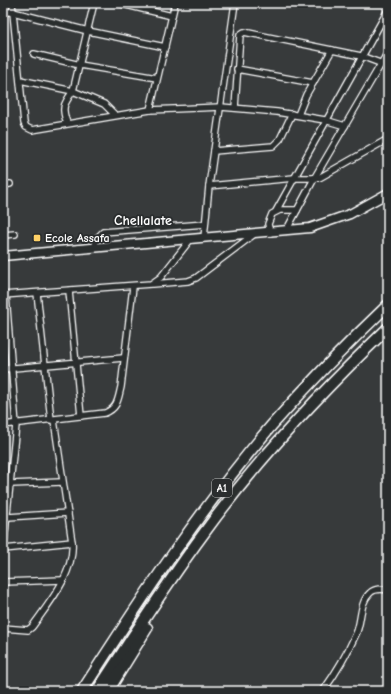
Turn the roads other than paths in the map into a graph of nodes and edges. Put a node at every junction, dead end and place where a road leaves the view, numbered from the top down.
1 (12, 3) edge
2 (94, 3) edge
3 (174, 3) edge
4 (235, 3) edge
5 (122, 4) dead end
6 (388, 10) edge
7 (3, 12) edge
8 (12, 12) junction
9 (172, 16) junction
10 (88, 31) junction
11 (165, 47) junction
12 (332, 50) junction
13 (388, 52) edge
14 (34, 54) dead end
15 (361, 56) junction
16 (382, 63) junction
17 (80, 65) junction
18 (388, 66) edge
19 (237, 69) junction
20 (157, 78) junction
21 (20, 80) junction
22 (313, 83) junction
23 (73, 91) junction
24 (221, 107) junction
25 (235, 108) junction
26 (150, 110) junction
27 (115, 115) junction
28 (295, 115) junction
29 (326, 120) junction
30 (67, 123) junction
31 (345, 126) junction
32 (388, 140) edge
33 (214, 151) junction
34 (315, 177) junction
35 (294, 178) junction
36 (10, 184) dead end
37 (3, 185) edge
38 (209, 186) junction
39 (388, 193) edge
40 (296, 210) junction
41 (276, 211) junction
42 (205, 224) junction
43 (286, 232) junction
44 (270, 233) junction
45 (15, 234) dead end
46 (3, 235) edge
47 (253, 235) junction
48 (204, 238) junction
49 (190, 240) junction
50 (95, 247) junction
51 (3, 256) edge
52 (151, 284) junction
53 (133, 287) junction
54 (69, 291) junction
55 (38, 293) junction
56 (5, 295) edge
57 (388, 305) edge
58 (388, 328) edge
59 (123, 358) junction
60 (77, 362) junction
61 (44, 365) junction
62 (13, 368) junction
63 (3, 369) edge
64 (81, 416) junction
65 (52, 420) junction
66 (3, 425) edge
67 (16, 425) junction
68 (62, 482) junction
69 (11, 484) junction
70 (68, 513) junction
71 (8, 517) junction
72 (72, 542) junction
73 (3, 551) edge
74 (63, 580) junction
75 (3, 582) edge
76 (388, 590) edge
77 (158, 599) junction
78 (3, 628) edge
79 (82, 691) edge
80 (97, 691) edge
81 (108, 691) edge
82 (323, 691) edge

1 - 8 street
2 - 10 street
3 - 9 street
4 - 24 street
5 - 9 street
6 - 15 street
7 - 8 street
8 - 10 street
8 - 21 street
9 - 11 street
10 - 11 street
10 - 17 street
11 - 20 street
12 - 15 street
12 - 19 street
12 - 22 street
13 - 16 street
14 - 17 street
15 - 16 street
15 - 29 street
16 - 18 street
16 - 31 street
17 - 20 street
17 - 23 street
19 - 22 street
19 - 25 street
20 - 26 street
21 - 23 street
21 - 30 street
22 - 28 street
23 - 27 street
23 - 30 street
24 - 25 street
24 - 26 street
24 - 33 street
25 - 28 street
26 - 27 street
27 - 30 street
28 - 29 street
28 - 33 street
29 - 31 street
29 - 35 street
31 - 34 street
32 - 34 street
33 - 38 street
34 - 35 street
34 - 40 street
35 - 38 street
35 - 41 street
36 - 37 street
38 - 42 street
39 - 43 street
40 - 41 street
40 - 43 street
41 - 44 street
42 - 48 street
42 - 50 street
43 - 44 street
44 - 47 street
45 - 46 street
47 - 48 street
47 - 52 street
48 - 49 street
49 - 50 street
49 - 52 street
50 - 51 street
52 - 53 street
53 - 54 street
53 - 59 street
54 - 55 street
54 - 60 street
55 - 56 street
55 - 61 street
56 - 62 street
57 - 79 highway, A1
58 - 77 highway, A1
59 - 60 street
59 - 64 street
60 - 61 street
60 - 64 street
61 - 62 street
61 - 65 street
62 - 63 street
62 - 67 street
64 - 65 street
65 - 67 street
65 - 68 street
66 - 67 street
67 - 69 street
68 - 69 street
68 - 70 street
69 - 71 street
70 - 71 street
70 - 72 street
71 - 73 street
72 - 73 street
72 - 74 street
74 - 75 street
74 - 78 street
76 - 82 street
77 - 80 highway, A1
77 - 81 highway

